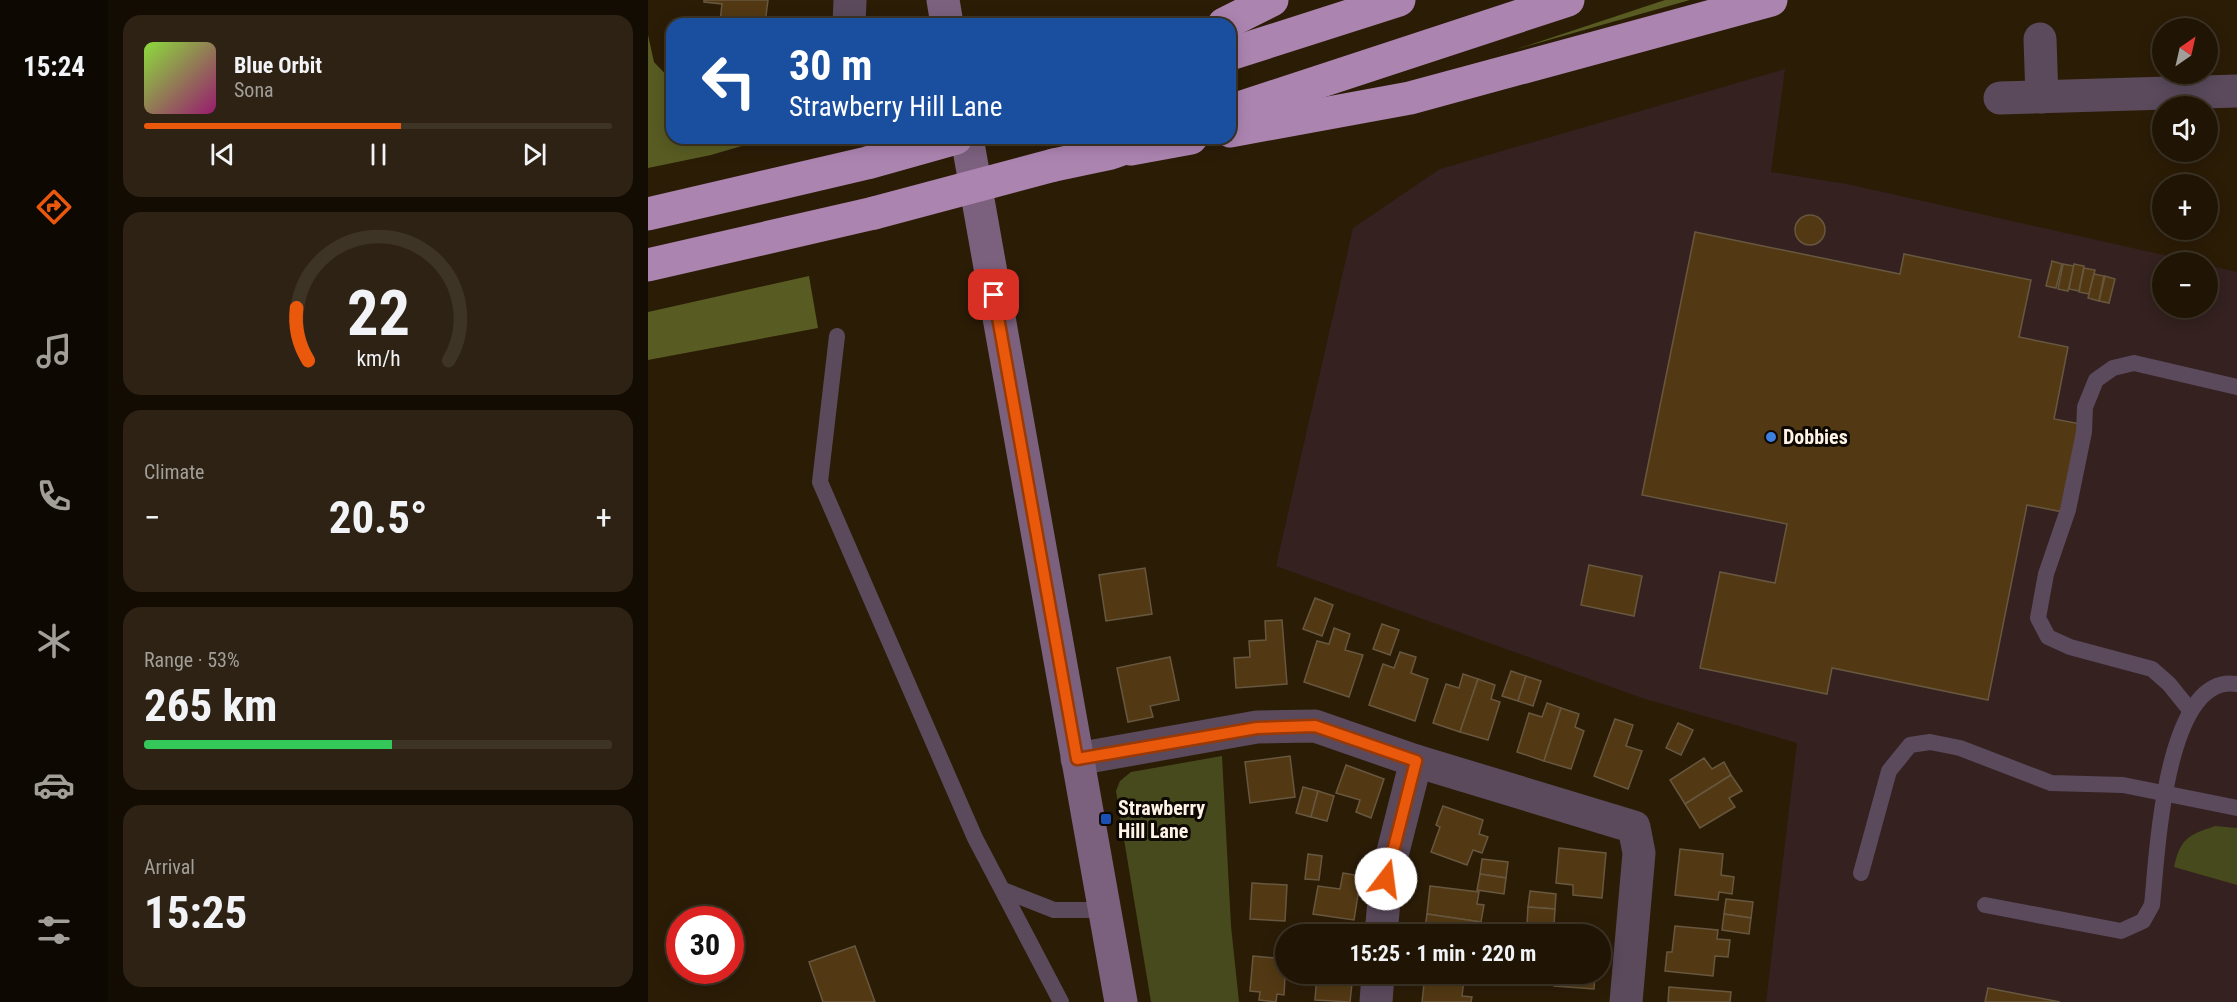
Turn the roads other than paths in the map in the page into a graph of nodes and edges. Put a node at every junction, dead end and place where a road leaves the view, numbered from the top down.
1 (850, 0) edge
2 (943, 0) edge
3 (1272, 0) edge
4 (1399, 0) edge
5 (1568, 0) edge
6 (1772, 0) edge
7 (849, 18) edge
8 (946, 18) edge
9 (1236, 18) edge
10 (2040, 39) dead end
11 (1236, 52) edge
12 (2237, 91) edge
13 (2042, 97) junction
14 (2000, 98) dead end
15 (1236, 109) edge
16 (1236, 130) edge
17 (935, 144) edge
18 (968, 144) edge
19 (1136, 144) edge
20 (1159, 144) edge
21 (1111, 153) junction
22 (648, 214) edge
23 (648, 265) edge
24 (837, 336) dead end
25 (2237, 387) edge
26 (2237, 684) edge
27 (2190, 710) junction
28 (1077, 759) junction
29 (1416, 761) junction
30 (2165, 793) junction
31 (2237, 808) edge
32 (1861, 873) dead end
33 (1003, 890) junction
34 (1985, 906) dead end
35 (1104, 910) junction
36 (1382, 924) edge
37 (1377, 984) edge
38 (1061, 1002) edge
39 (1121, 1002) edge
40 (1376, 1002) edge
41 (1626, 1002) edge

1 - 7 street
2 - 8 street
3 - 9 highway
4 - 11 highway
5 - 15 highway
6 - 16 highway
10 - 13 street
12 - 13 street
13 - 14 street
17 - 22 highway
18 - 28 street
19 - 21 highway
20 - 21 highway
21 - 23 highway, bridge
24 - 33 lane
25 - 27 lane
26 - 27 lane
27 - 30 lane
28 - 29 street
28 - 35 street
29 - 36 street
29 - 41 street
30 - 31 lane
30 - 32 lane
30 - 34 lane
33 - 35 lane
33 - 38 lane
35 - 39 street
37 - 40 street

